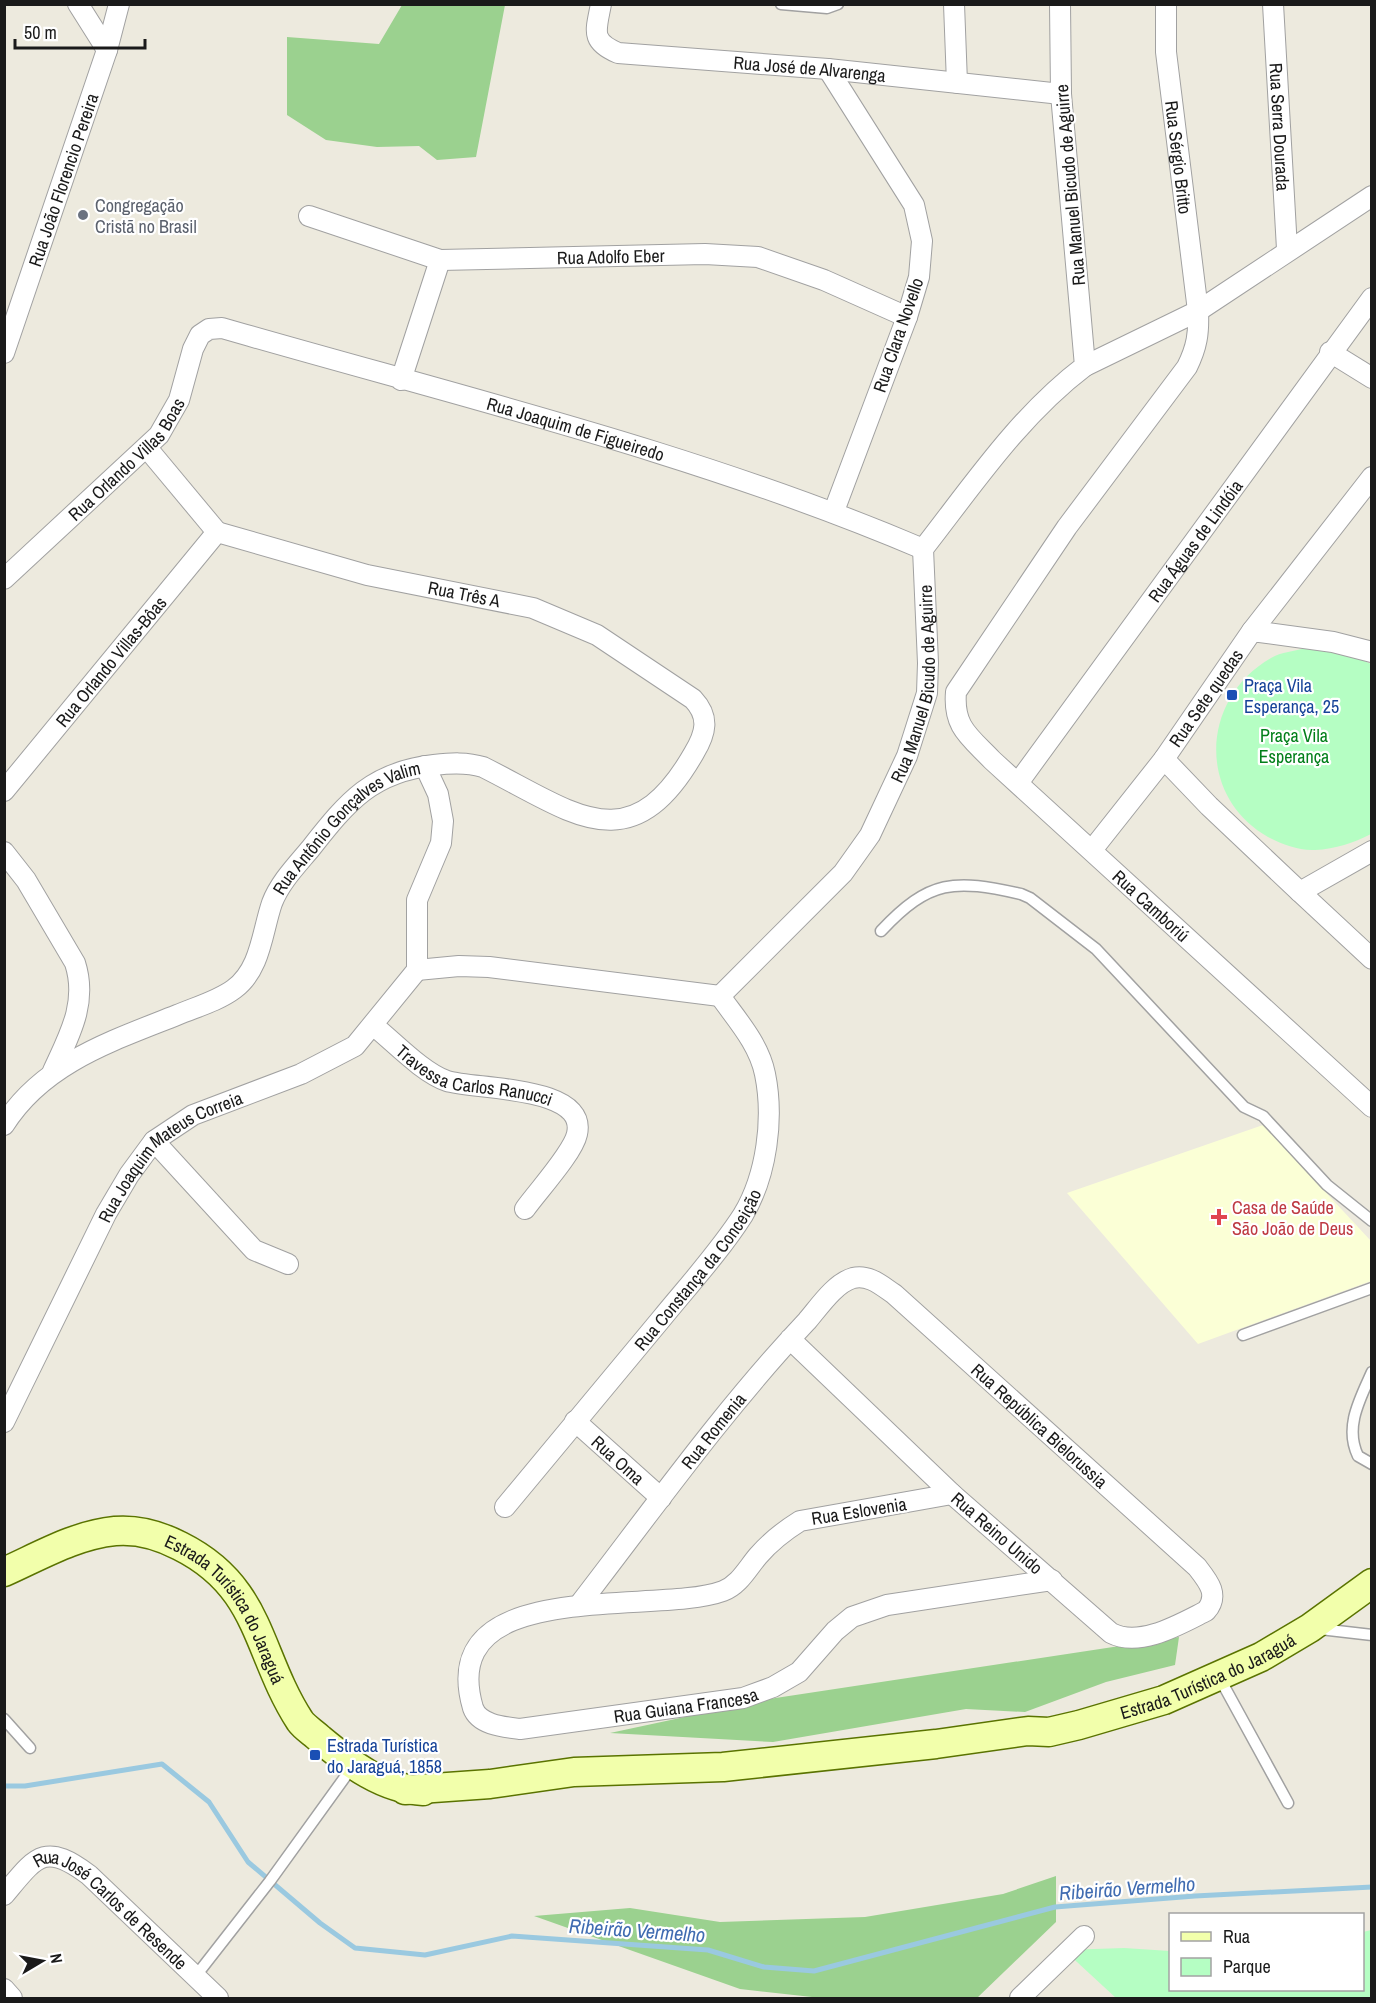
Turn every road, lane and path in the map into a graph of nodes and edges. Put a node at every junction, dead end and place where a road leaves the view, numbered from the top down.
1 (78, 4) edge
2 (119, 4) edge
3 (601, 4) edge
4 (781, 4) edge
5 (838, 4) edge
6 (954, 4) edge
7 (1060, 4) edge
8 (1166, 4) edge
9 (1273, 4) edge
10 (107, 50) junction
11 (828, 69) junction
12 (957, 83) junction
13 (1061, 94) junction
14 (1371, 196) edge
15 (309, 216) dead end
16 (1287, 249) junction
17 (440, 260) junction
18 (1371, 298) edge
19 (1198, 311) junction
20 (907, 317) junction
21 (222, 328) joint
22 (1330, 352) junction
23 (4, 353) edge
24 (1084, 366) junction
25 (1371, 378) edge
26 (401, 380) junction
27 (147, 448) junction
28 (1371, 477) edge
29 (834, 511) junction
30 (216, 532) junction
31 (923, 549) junction
32 (4, 579) edge
33 (1252, 631) junction
34 (1371, 652) edge
35 (693, 699) joint
36 (1164, 759) junction
37 (425, 766) junction
38 (1018, 783) junction
39 (4, 791) edge
40 (1092, 850) junction
41 (4, 852) edge
42 (1371, 852) edge
43 (1300, 892) junction
44 (881, 931) dead end
45 (1371, 959) edge
46 (417, 970) junction
47 (720, 996) junction
48 (374, 1026) junction
49 (53, 1071) junction
50 (1371, 1107) edge
51 (4, 1125) edge
52 (154, 1141) junction
53 (525, 1209) dead end
54 (1371, 1221) edge
55 (288, 1264) dead end
56 (865, 1277) joint
57 (1371, 1288) edge
58 (1243, 1335) dead end
59 (790, 1339) junction
60 (1371, 1372) edge
61 (575, 1421) junction
62 (4, 1422) edge
63 (1371, 1464) edge
64 (952, 1494) junction
65 (661, 1498) junction
66 (505, 1507) dead end
67 (1371, 1565) edge
68 (4, 1572) edge
69 (1052, 1580) junction
70 (1210, 1583) joint
71 (1371, 1583) edge
72 (579, 1605) junction
73 (1310, 1628) junction
74 (1371, 1635) edge
75 (1219, 1677) junction
76 (4, 1719) edge
77 (1028, 1731) junction
78 (30, 1748) dead end
79 (353, 1766) junction
80 (1288, 1803) dead end
81 (4, 1895) edge
82 (1084, 1936) dead end
83 (195, 1977) junction
84 (4, 1989) edge
85 (12, 1998) edge
86 (218, 1998) edge
87 (1020, 1998) edge

1 - 10 street
2 - 10 street, Rua João Florencio Pereira
3 - 11 street, Rua José de Alvarenga
4 - 5 lane
6 - 12 street
7 - 13 street, Rua Manuel Bicudo de Aguirre
8 - 19 street, Rua Sérgio Britto
9 - 16 street, Rua Serra Dourada
10 - 23 street, Rua João Florencio Pereira
11 - 12 street, Rua José de Alvarenga
11 - 20 street, Rua Clara Novello
12 - 13 street, Rua José de Alvarenga
13 - 24 street, Rua Manuel Bicudo de Aguirre
14 - 16 street
15 - 17 street, Rua Adolfo Eber
16 - 19 street
17 - 20 street, Rua Adolfo Eber
17 - 26 street
18 - 22 street, Rua Águas de Lindóia
19 - 24 street
19 - 38 street, Rua Camboriú
20 - 29 street, Rua Clara Novello
21 - 26 street, Rua Joaquim de Figueiredo
21 - 27 street, Rua Orlando Villas Boas
22 - 25 street
22 - 38 street, Rua Águas de Lindóia
24 - 31 street
26 - 29 street, Rua Joaquim de Figueiredo
27 - 30 street
27 - 32 street, Rua Orlando Villas Boas
28 - 33 street
29 - 31 street, Rua Joaquim de Figueiredo
30 - 35 street, Rua Três A
30 - 39 street, Rua Orlando Villas-Bôas
31 - 47 street, Rua Manuel Bicudo de Aguirre
33 - 34 street, Rua Sete quedas
33 - 36 street, Rua Sete quedas
35 - 37 street, Rua Antônio Gonçalves Valim
36 - 40 street
36 - 43 street, Rua Sete quedas
37 - 46 street
37 - 49 street, Rua Antônio Gonçalves Valim
38 - 40 street, Rua Camboriú
40 - 50 street, Rua Camboriú
41 - 49 street
42 - 43 street
43 - 45 street, Rua Sete quedas
44 - 54 lane
46 - 47 street
46 - 48 street, Rua Joaquim Mateus Correia
47 - 61 street, Rua Constança da Conceição
48 - 52 street, Rua Joaquim Mateus Correia
48 - 53 street, Travessa Carlos Ranucci
49 - 51 street, Rua Antônio Gonçalves Valim
52 - 55 street
52 - 62 street, Rua Joaquim Mateus Correia
56 - 59 street, Rua Romenia
56 - 70 street, Rua República Bielorussia
57 - 58 lane
59 - 64 street, Rua Reino Unido
59 - 65 street, Rua Romenia
60 - 63 lane
61 - 65 street, Rua Oma
61 - 66 street, Rua Constança da Conceição
64 - 69 street, Rua Reino Unido
64 - 72 street, Rua Eslovenia
65 - 72 street, Rua Romenia
67 - 77 main road, Estrada Turística do Jaraguá
68 - 79 main road, Estrada Turística do Jaraguá
69 - 70 street, Rua Reino Unido
69 - 72 street, Rua Guiana Francesa
71 - 73 main road, Estrada Turística do Jaraguá
73 - 74 lane
73 - 75 main road, Estrada Turística do Jaraguá
75 - 77 main road, Estrada Turística do Jaraguá
75 - 80 lane
76 - 78 lane
77 - 79 main road, Estrada Turística do Jaraguá
79 - 83 lane
81 - 83 street, Rua José Carlos de Resende
82 - 87 street
83 - 86 street, Rua José Carlos de Resende
84 - 85 street

